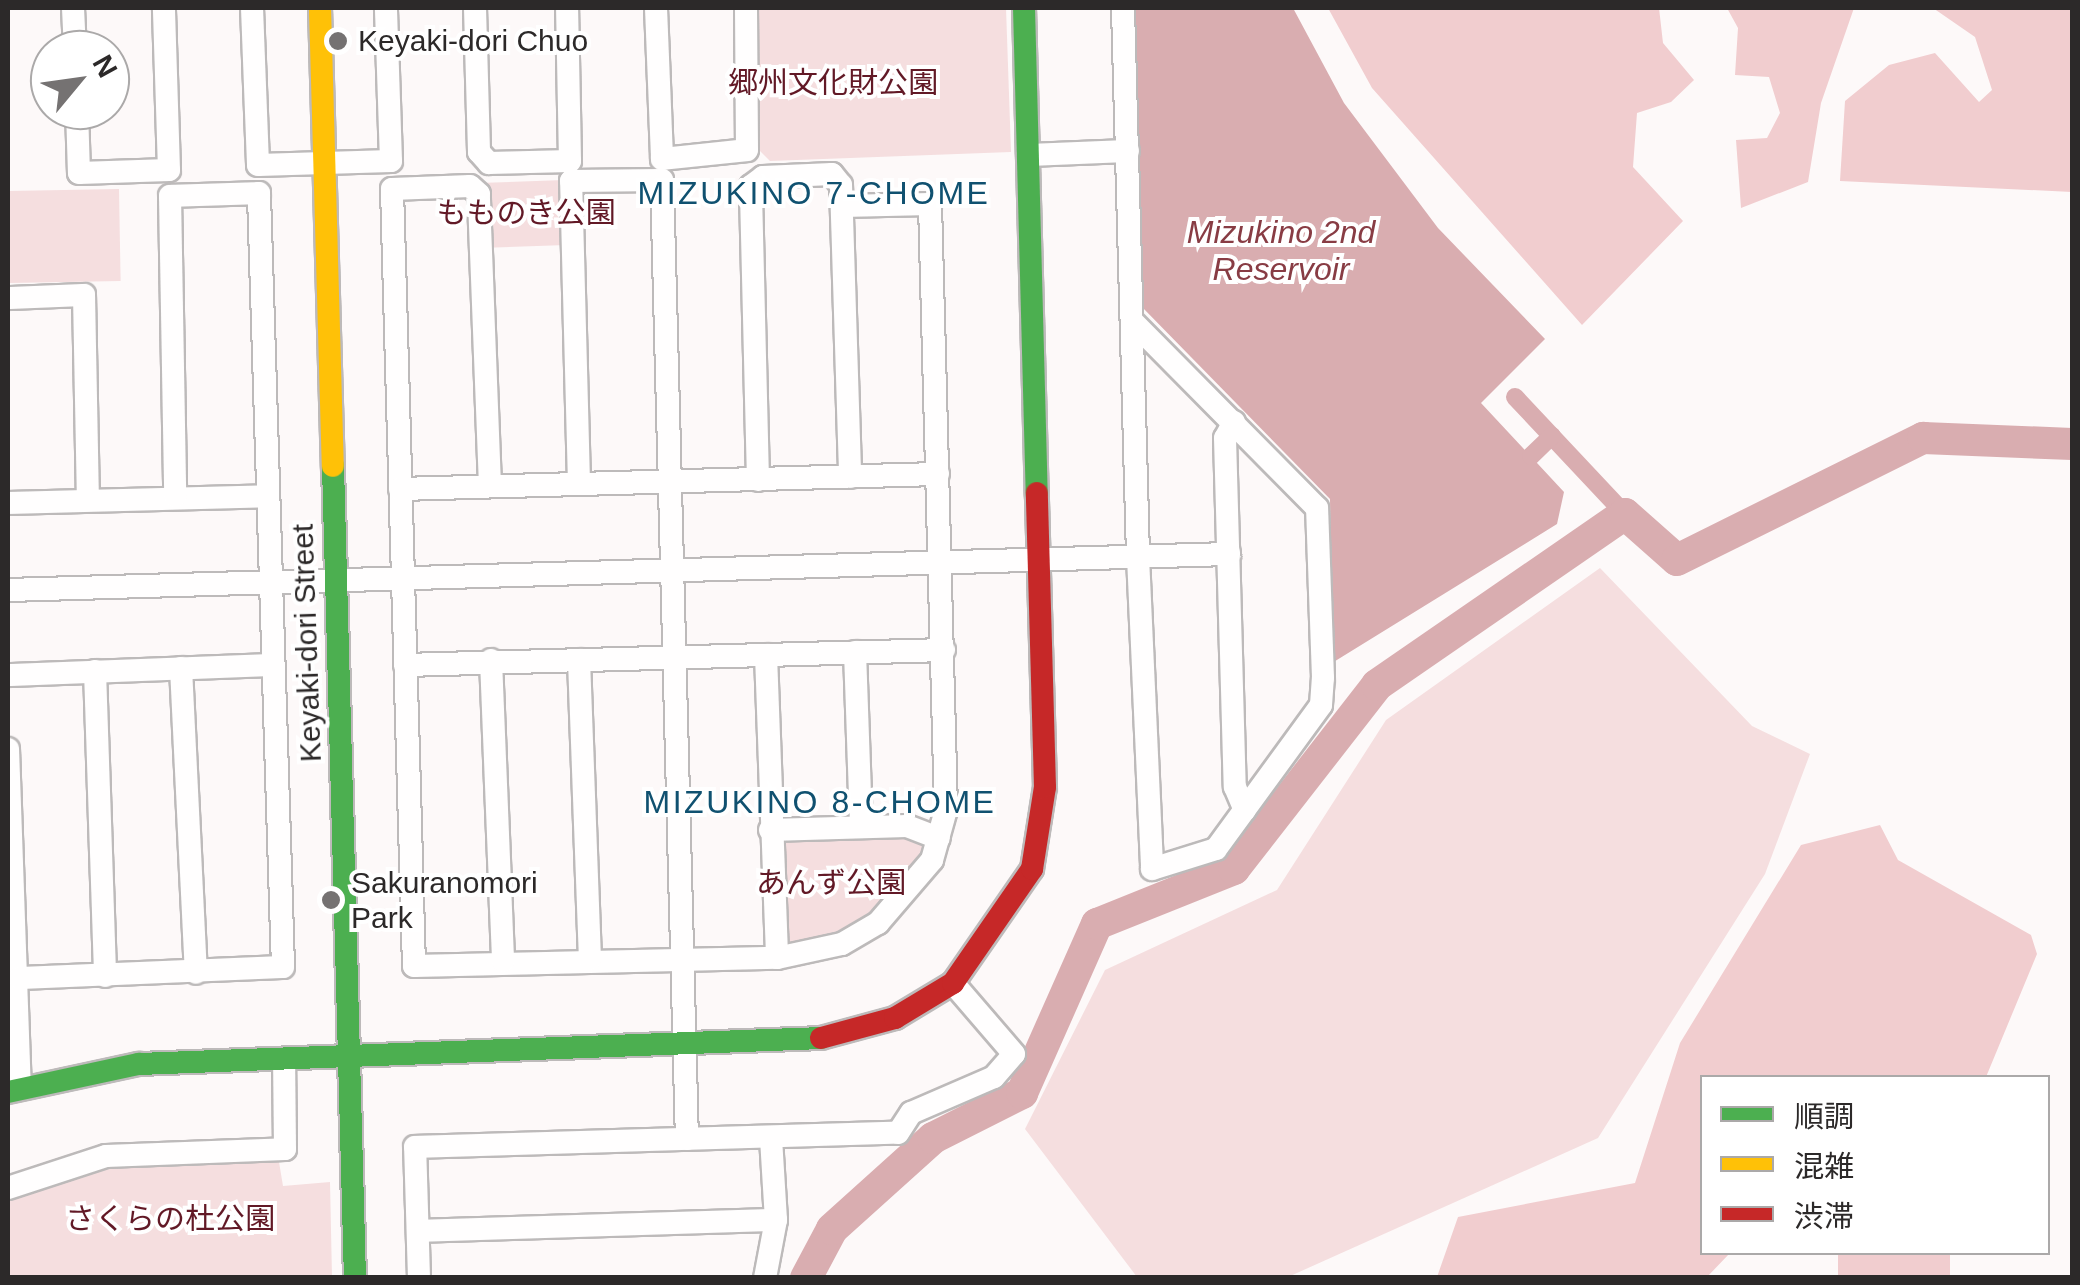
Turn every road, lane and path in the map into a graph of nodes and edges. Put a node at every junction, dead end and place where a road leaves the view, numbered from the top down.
1 (164, 8) edge
2 (252, 8) edge
3 (320, 8) edge
4 (386, 8) edge
5 (475, 8) edge
6 (566, 8) edge
7 (656, 8) edge
8 (746, 8) edge
9 (1024, 8) edge
10 (1124, 8) edge
11 (78, 130) edge
12 (1128, 151) junction
13 (1028, 155) junction
14 (324, 164) junction
15 (842, 206) junction
16 (8, 298) edge
17 (1132, 321) junction
18 (1234, 422) junction
19 (938, 474) junction
20 (850, 477) junction
21 (758, 480) junction
22 (670, 482) junction
23 (580, 483) junction
24 (490, 486) junction
25 (400, 489) junction
26 (175, 496) junction
27 (267, 496) junction
28 (88, 499) junction
29 (8, 503) edge
30 (1229, 554) junction
31 (1037, 557) junction
32 (1138, 557) junction
33 (942, 561) junction
34 (671, 570) junction
35 (402, 578) junction
36 (335, 579) junction
37 (270, 582) junction
38 (8, 590) edge
39 (944, 650) junction
40 (856, 652) junction
41 (766, 655) junction
42 (674, 657) junction
43 (492, 660) junction
44 (579, 660) junction
45 (273, 665) junction
46 (405, 665) junction
47 (181, 668) junction
48 (95, 671) junction
49 (8, 675) edge
50 (8, 749) edge
51 (1245, 810) junction
52 (861, 826) junction
53 (770, 830) junction
54 (939, 838) junction
55 (680, 957) junction
56 (776, 958) junction
57 (590, 959) junction
58 (503, 961) junction
59 (196, 973) junction
60 (104, 976) junction
61 (20, 978) junction
62 (952, 983) junction
63 (683, 1046) junction
64 (348, 1058) junction
65 (284, 1059) junction
66 (14, 1089) edge
67 (772, 1138) junction
68 (688, 1139) junction
69 (8, 1188) edge
70 (776, 1220) junction
71 (418, 1231) junction
72 (355, 1278) edge
73 (419, 1278) edge
74 (764, 1278) edge

1 - 11 street
2 - 14 street
3 - 14 street, Keyaki-dori Street
4 - 14 street
5 - 6 street
7 - 8 street
9 - 13 street
10 - 12 street
12 - 13 street
12 - 17 street
13 - 31 street
14 - 36 street, Keyaki-dori Street
15 - 19 street
15 - 20 street
15 - 21 street
16 - 28 street
17 - 18 street
17 - 32 street
18 - 30 street
18 - 51 street
19 - 20 street
19 - 33 street
20 - 21 street
21 - 22 street
22 - 23 street
22 - 23 street
22 - 34 street
23 - 24 street
24 - 25 street
24 - 25 street
25 - 35 street
26 - 27 street
26 - 27 street
26 - 28 street
27 - 37 street
28 - 29 street
30 - 32 street
30 - 51 street
31 - 32 street
31 - 33 street
31 - 62 street
32 - 51 street
33 - 34 street
33 - 39 street
34 - 35 street
34 - 42 street
35 - 36 street
35 - 46 street
36 - 37 street
36 - 64 street, Keyaki-dori Street
37 - 38 street
37 - 45 street
39 - 40 street
39 - 54 street
40 - 41 street
40 - 52 street
41 - 42 street
41 - 53 street
42 - 44 street
42 - 55 street
43 - 44 street
43 - 46 street
43 - 58 street
44 - 57 street
45 - 47 street
45 - 59 street
46 - 58 street
47 - 48 street
47 - 59 street
48 - 49 street
48 - 60 street
50 - 61 street
52 - 53 street
52 - 54 street
53 - 56 street
54 - 56 street
55 - 56 street
55 - 57 street
55 - 63 street
57 - 58 street
59 - 60 street
60 - 61 street
61 - 66 street
62 - 63 street
62 - 67 street
63 - 64 street
63 - 68 street
64 - 65 street
64 - 72 street, Keyaki-dori Street
65 - 66 street
65 - 69 street
67 - 68 street
67 - 70 street
68 - 71 street
70 - 71 street
70 - 74 street
71 - 73 street

